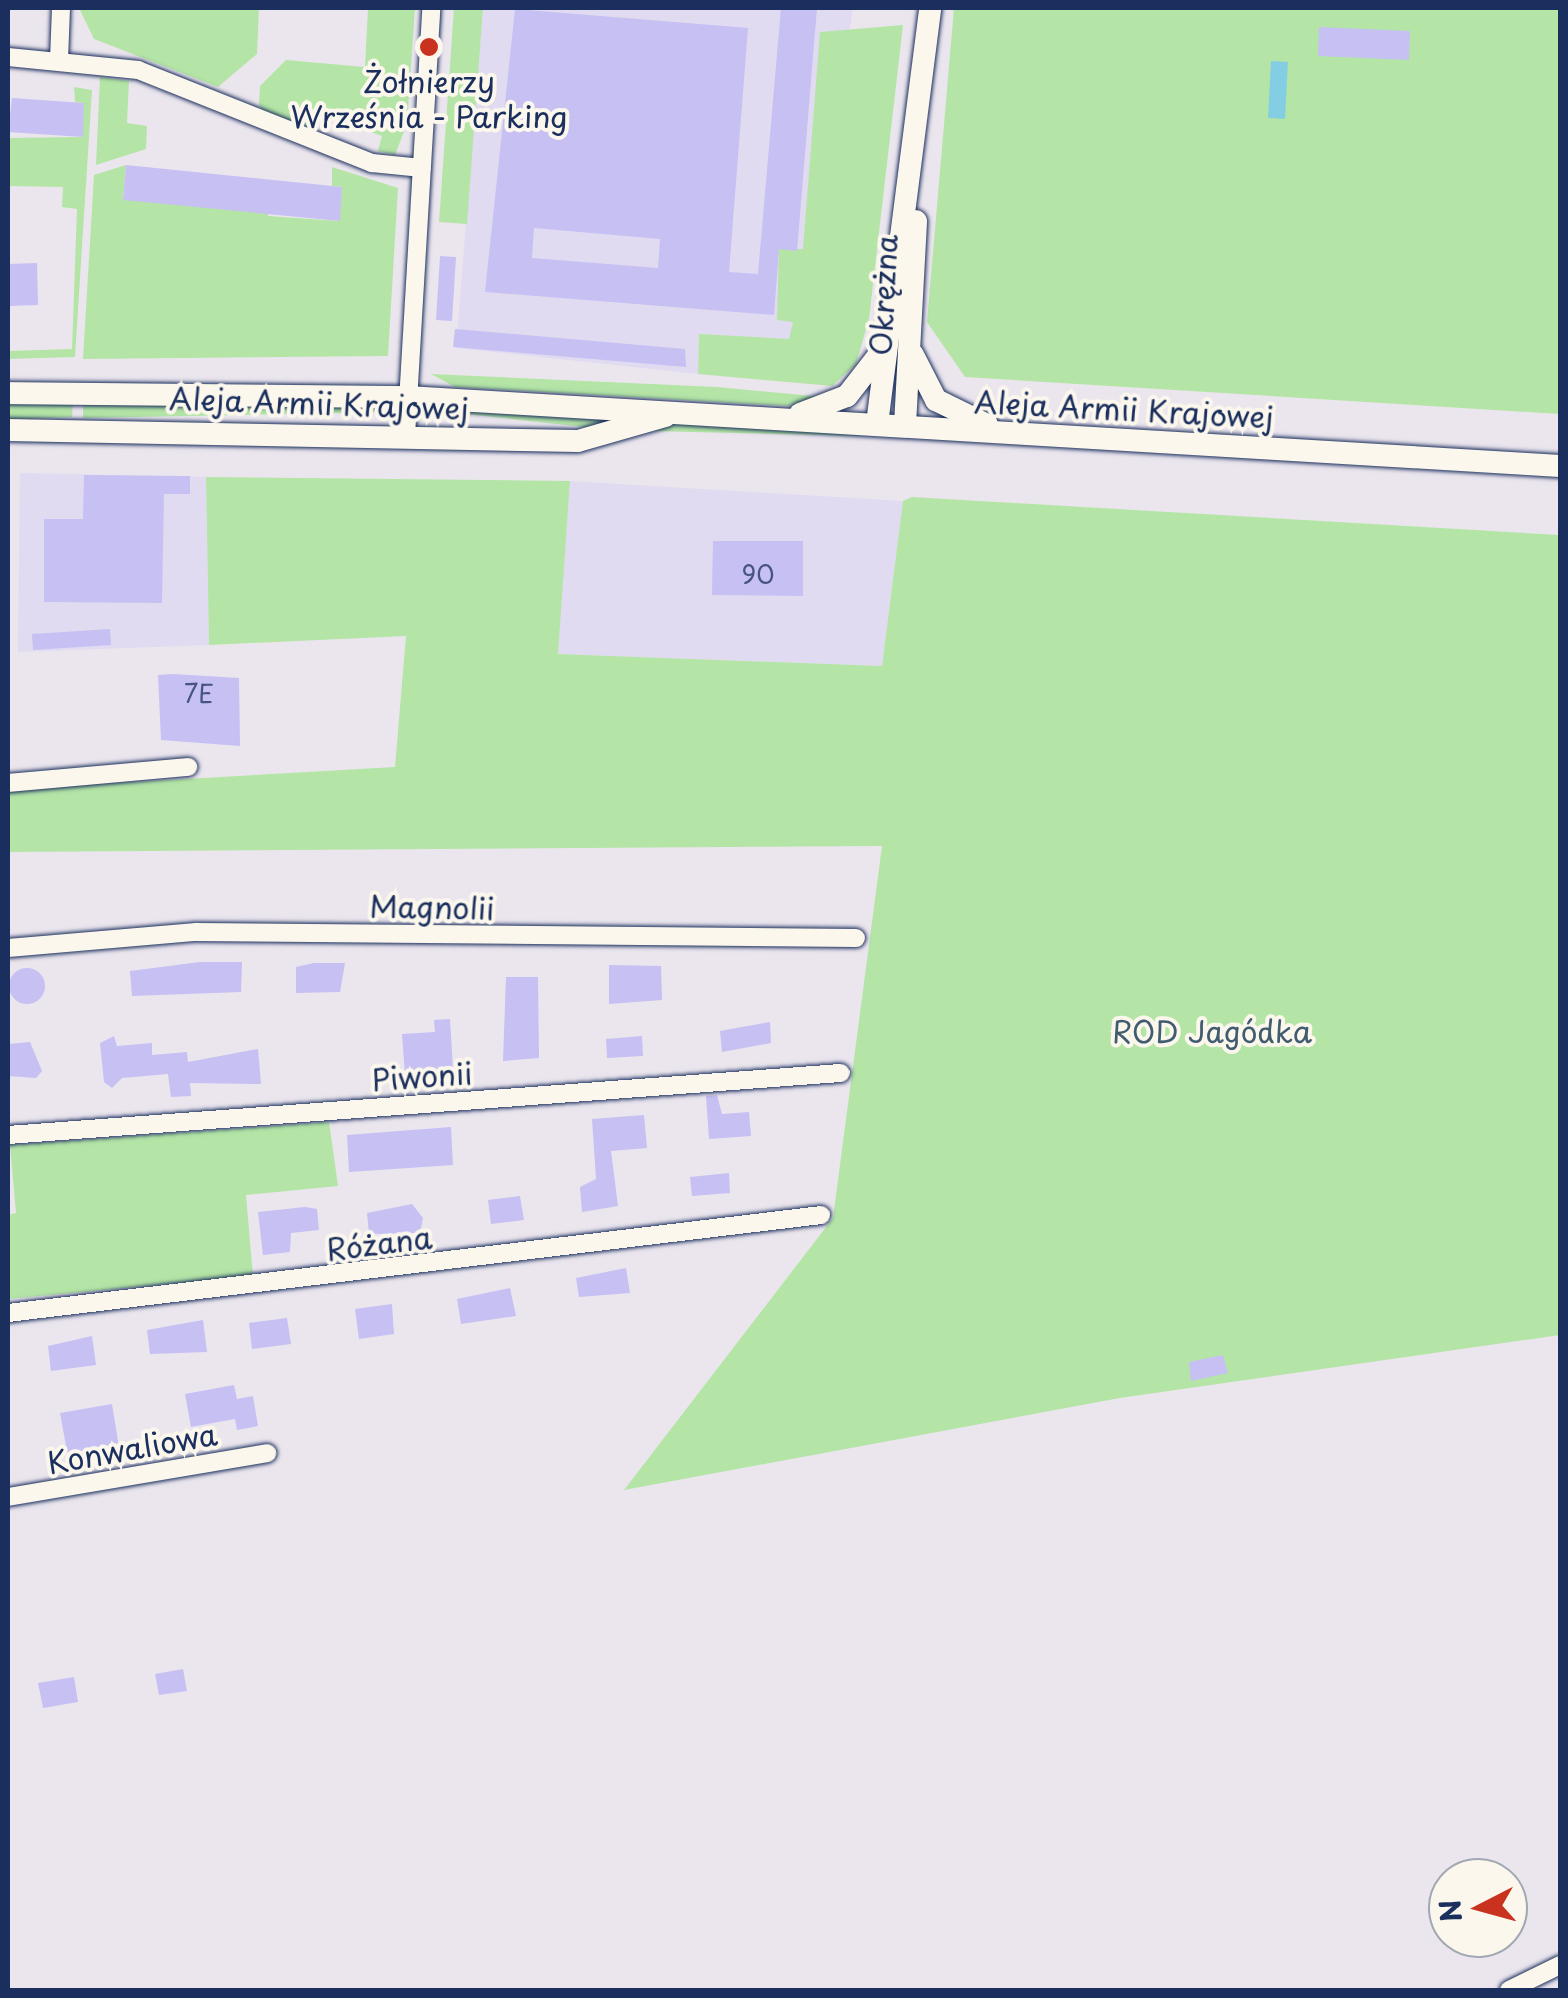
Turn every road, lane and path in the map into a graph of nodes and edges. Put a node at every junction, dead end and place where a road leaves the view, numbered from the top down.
1 (62, 8) edge
2 (431, 8) edge
3 (930, 8) edge
4 (8, 58) edge
5 (59, 60) junction
6 (422, 168) junction
7 (901, 341) junction
8 (8, 393) edge
9 (407, 396) junction
10 (684, 410) junction
11 (782, 418) junction
12 (891, 425) junction
13 (8, 430) edge
14 (1019, 434) junction
15 (406, 435) junction
16 (1560, 466) edge
17 (188, 767) dead end
18 (8, 783) edge
19 (856, 938) dead end
20 (8, 948) edge
21 (841, 1073) dead end
22 (8, 1134) edge
23 (821, 1215) dead end
24 (8, 1314) edge
25 (266, 1453) dead end
26 (8, 1498) edge
27 (1560, 1965) edge
28 (1508, 1990) edge

1 - 5 street
2 - 6 street
3 - 7 street, Okrężna
4 - 5 street
5 - 6 street
6 - 9 street
7 - 11 street
7 - 12 street, Okrężna
7 - 14 street
8 - 9 street, Aleja Armii Krajowej
9 - 10 street, Aleja Armii Krajowej
9 - 15 street
10 - 11 street, Aleja Armii Krajowej
10 - 15 street, Aleja Armii Krajowej
11 - 12 street, Aleja Armii Krajowej
12 - 14 street, Aleja Armii Krajowej
13 - 15 street, Aleja Armii Krajowej
14 - 16 street, Aleja Armii Krajowej
17 - 18 street
19 - 20 street, Magnolii
21 - 22 street, Piwonii
23 - 24 street, Różana
25 - 26 street, Konwaliowa
27 - 28 street

